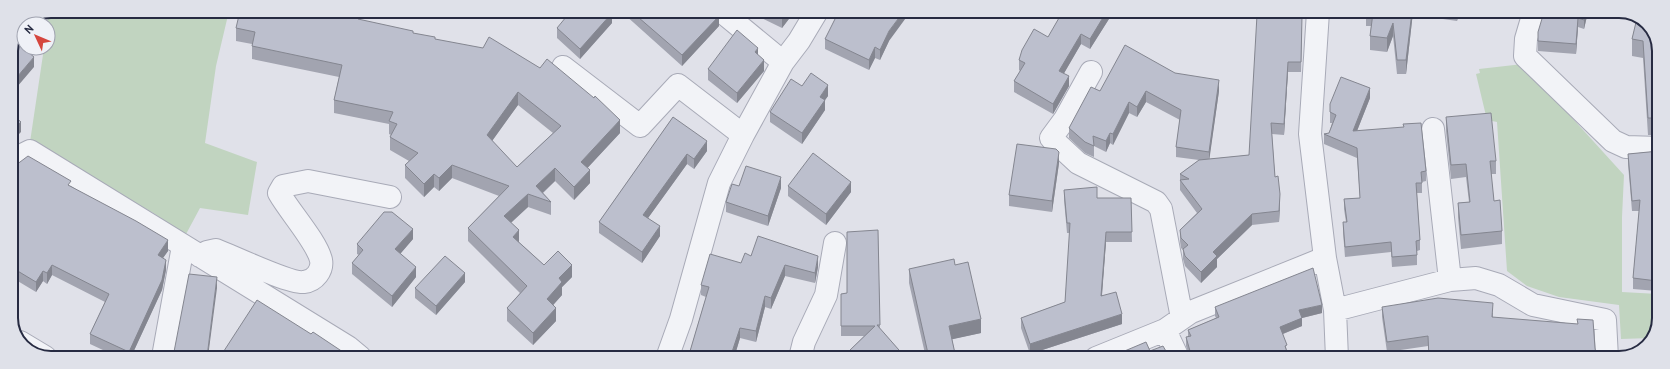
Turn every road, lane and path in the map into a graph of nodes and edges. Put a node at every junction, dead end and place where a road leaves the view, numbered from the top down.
1 (730, 18) edge
2 (813, 18) edge
3 (1318, 18) edge
4 (1532, 18) edge
5 (783, 62) junction
6 (563, 67) dead end
7 (1091, 72) dead end
8 (1433, 129) dead end
9 (743, 135) junction
10 (1652, 148) edge
11 (18, 157) edge
12 (390, 197) dead end
13 (836, 243) dead end
14 (191, 251) junction
15 (1325, 258) junction
16 (1450, 280) junction
17 (1335, 310) junction
18 (1173, 324) junction
19 (166, 351) edge
20 (353, 351) edge
21 (670, 351) edge
22 (802, 351) edge
23 (1112, 351) edge
24 (1177, 351) edge
25 (1337, 351) edge
26 (1607, 351) edge

1 - 5 street
2 - 5 street
3 - 15 street
4 - 10 street
5 - 9 street
6 - 9 street
7 - 18 street
8 - 16 street
9 - 21 street
11 - 14 street
12 - 14 street
13 - 22 street
14 - 19 street
14 - 20 street
15 - 17 street
15 - 18 street
16 - 17 street
16 - 26 street
17 - 25 street
18 - 23 street
18 - 24 street

